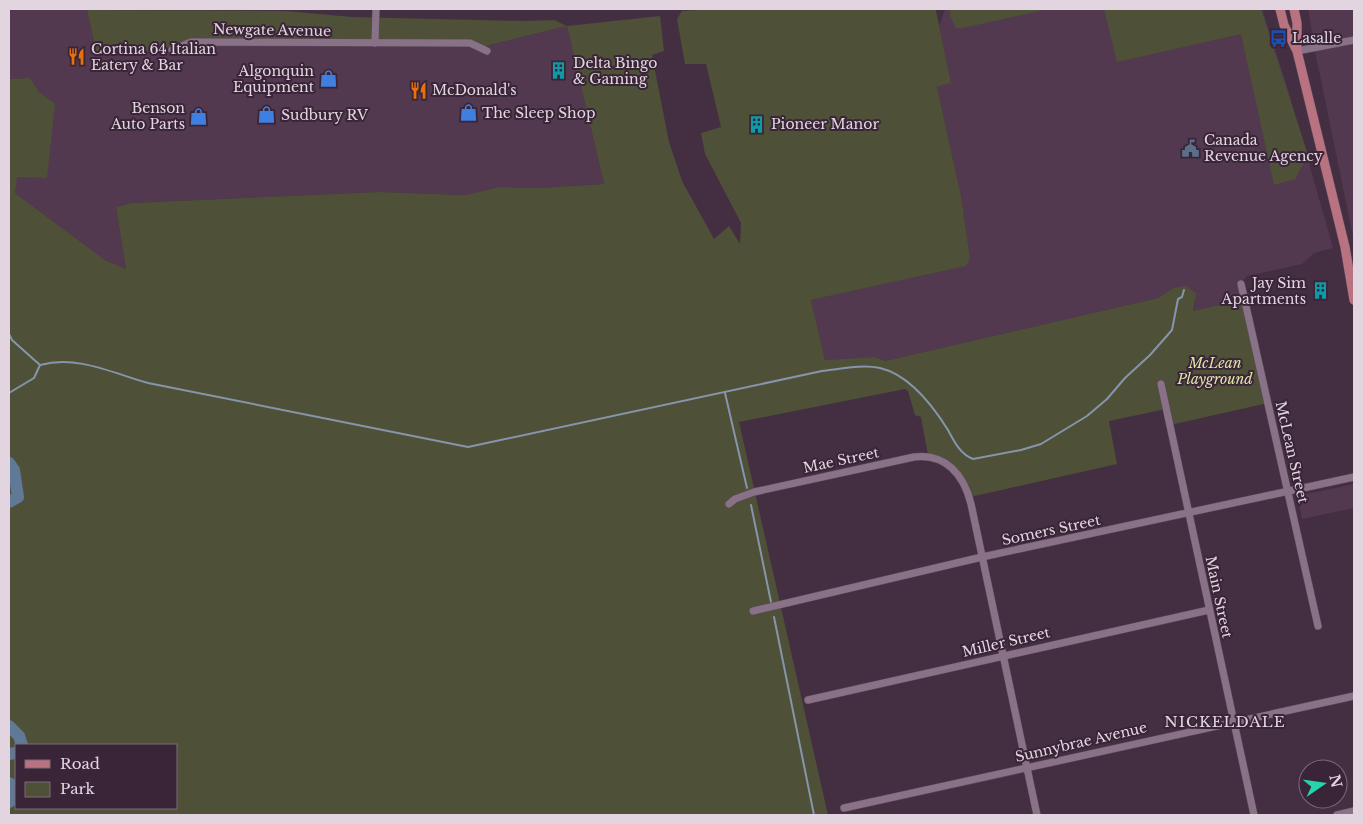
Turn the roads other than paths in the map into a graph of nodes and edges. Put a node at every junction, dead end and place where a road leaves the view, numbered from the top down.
1 (376, 9) edge
2 (1280, 11) edge
3 (1295, 11) edge
4 (1354, 40) edge
5 (375, 44) junction
6 (172, 50) dead end
7 (487, 51) dead end
8 (1297, 51) junction
9 (1241, 284) dead end
10 (1354, 300) edge
11 (1161, 384) dead end
12 (1354, 477) edge
13 (1288, 491) junction
14 (729, 504) dead end
15 (1189, 513) junction
16 (982, 557) junction
17 (1209, 610) junction
18 (753, 611) dead end
19 (1318, 626) dead end
20 (1003, 656) junction
21 (1354, 696) edge
22 (808, 700) dead end
23 (1234, 722) junction
24 (1026, 767) junction
25 (844, 808) dead end
26 (1354, 812) edge
27 (1037, 815) edge
28 (1254, 815) edge
29 (1337, 815) edge

1 - 5 street
2 - 8 main road
3 - 8 main road
4 - 8 street
5 - 6 street, Newgate Avenue
5 - 7 street, Newgate Avenue
8 - 10 main road
9 - 13 street, McLean Street
11 - 15 street, Main Street
12 - 13 street, Somers Street
13 - 15 street, Somers Street
13 - 19 street, McLean Street
14 - 16 street, Mae Street
15 - 16 street, Somers Street
15 - 17 street, Main Street
16 - 18 street, Somers Street
16 - 20 street
17 - 20 street, Miller Street
17 - 23 street, Main Street
20 - 22 street, Miller Street
20 - 24 street
21 - 23 street, Sunnybrae Avenue
23 - 24 street, Sunnybrae Avenue
23 - 28 street, Main Street
24 - 25 street, Sunnybrae Avenue
24 - 27 street
26 - 29 street

